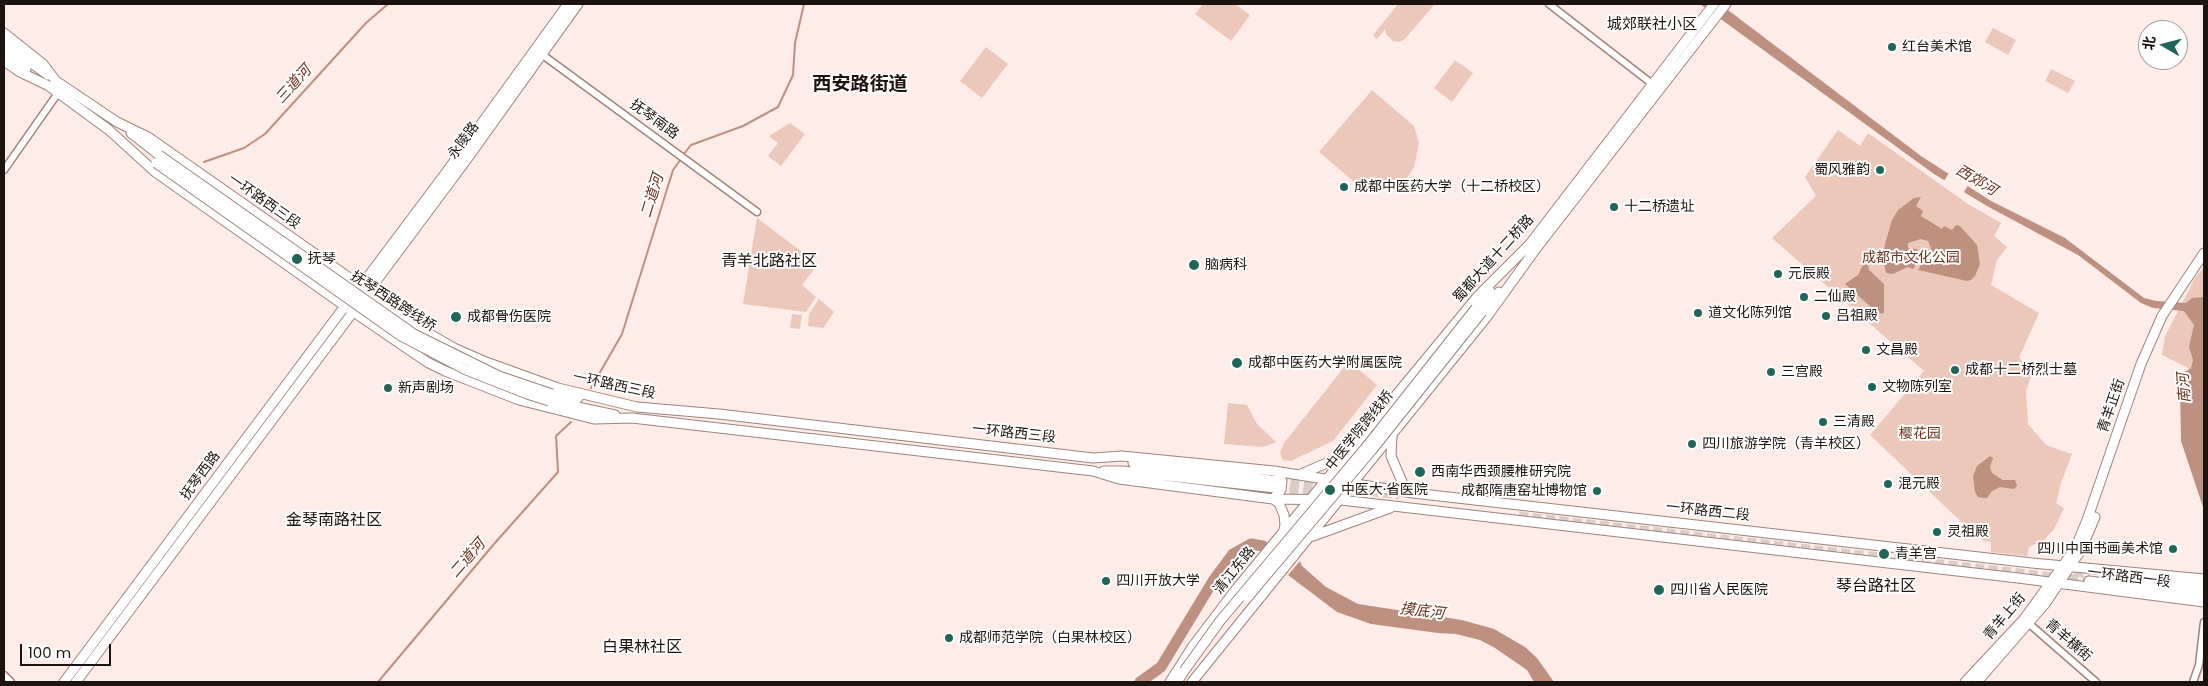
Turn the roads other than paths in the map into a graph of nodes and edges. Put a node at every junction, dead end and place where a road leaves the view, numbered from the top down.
1 (568, 4) edge
2 (578, 4) edge
3 (1549, 4) edge
4 (1714, 4) edge
5 (1726, 4) edge
6 (4, 33) edge
7 (4, 43) edge
8 (539, 52) junction
9 (4, 53) edge
10 (4, 60) edge
11 (24, 63) junction
12 (52, 83) junction
13 (1656, 87) junction
14 (58, 93) junction
15 (117, 122) junction
16 (109, 130) junction
17 (158, 159) junction
18 (4, 170) edge
19 (757, 212) dead end
20 (1532, 247) junction
21 (2203, 260) edge
22 (365, 289) junction
23 (344, 306) junction
24 (353, 312) junction
25 (551, 397) junction
26 (637, 407) junction
27 (632, 418) junction
28 (1392, 435) junction
29 (1355, 448) junction
30 (1094, 458) junction
31 (1093, 471) junction
32 (1274, 471) junction
33 (1298, 475) junction
34 (1325, 480) junction
35 (1352, 485) junction
36 (1414, 493) junction
37 (1310, 498) junction
38 (1273, 499) junction
39 (1341, 500) junction
40 (1392, 507) junction
41 (1282, 534) junction
42 (1310, 537) junction
43 (2065, 566) junction
44 (2204, 579) edge
45 (2054, 582) junction
46 (2204, 587) edge
47 (2204, 595) edge
48 (2204, 602) edge
49 (2027, 621) junction
50 (2204, 622) edge
51 (4, 675) edge
52 (1187, 677) edge
53 (11, 682) edge
54 (64, 682) edge
55 (76, 682) edge
56 (1170, 682) edge
57 (1177, 682) edge
58 (1965, 682) edge
59 (1977, 682) edge
60 (2096, 682) edge
61 (2194, 682) edge

1 - 8 main road, 永陵路
2 - 8 main road, 永陵路
3 - 13 street
4 - 13 main road, 蜀都大道十二桥路
5 - 13 main road, 蜀都大道十二桥路
6 - 12 main road, 一环路西三段
7 - 11 main road
8 - 19 street, 抚琴南路
8 - 22 main road, 永陵路
9 - 11 main road
10 - 12 main road, 一环路西三段
11 - 12 main road
12 - 14 main road, 一环路西三段
12 - 15 main road, 一环路西三段
13 - 20 main road, 蜀都大道十二桥路
14 - 16 main road, 一环路西三段
14 - 18 street
15 - 17 main road
15 - 22 main road, 一环路西三段
16 - 17 main road
16 - 23 main road, 一环路西三段
17 - 25 main road, 抚琴西路跨线桥, bridge
20 - 28 main road, 蜀都大道十二桥路
20 - 29 main road, 蜀都大道十二桥路
20 - 52 main road, 中医学院跨线桥, bridge
21 - 43 main road, 青羊正街
22 - 23 main road, 抚琴西路
22 - 24 main road, 抚琴西路
22 - 26 main road, 一环路西三段
23 - 24 main road, 一环路西三段
23 - 54 main road, 抚琴西路
24 - 27 main road, 一环路西三段
24 - 55 main road, 抚琴西路
25 - 26 main road
25 - 27 main road
26 - 30 main road, 一环路西三段
27 - 31 main road, 一环路西三段
28 - 35 main road, 蜀都大道十二桥路
28 - 36 main road
29 - 33 main road
29 - 34 main road, 蜀都大道十二桥路
30 - 31 main road
30 - 32 main road, 一环路西三段
31 - 38 main road, 一环路西三段
32 - 33 main road, 一环路西三段
32 - 38 main road
33 - 34 main road, 一环路西三段
34 - 35 main road, 一环路西三段
34 - 37 main road, 清江东路
35 - 36 main road, 一环路西二段
35 - 39 main road
36 - 43 main road, 一环路西二段
37 - 38 main road, 一环路西三段
37 - 39 main road, 一环路西三段
37 - 41 main road, 清江东路
38 - 41 main road
39 - 40 main road
39 - 42 main road
40 - 42 main road
40 - 45 main road
41 - 56 main road, 清江东路
42 - 52 main road
43 - 44 main road, 一环路西一段
43 - 45 main road, 青羊上街
45 - 48 main road, 一环路西一段
45 - 49 main road, 青羊上街
46 - 47 main road
49 - 58 main road, 青羊上街
49 - 59 main road, 青羊上街
49 - 60 street, 青羊横街
50 - 61 street
51 - 53 street
52 - 57 main road, 中医学院跨线桥

